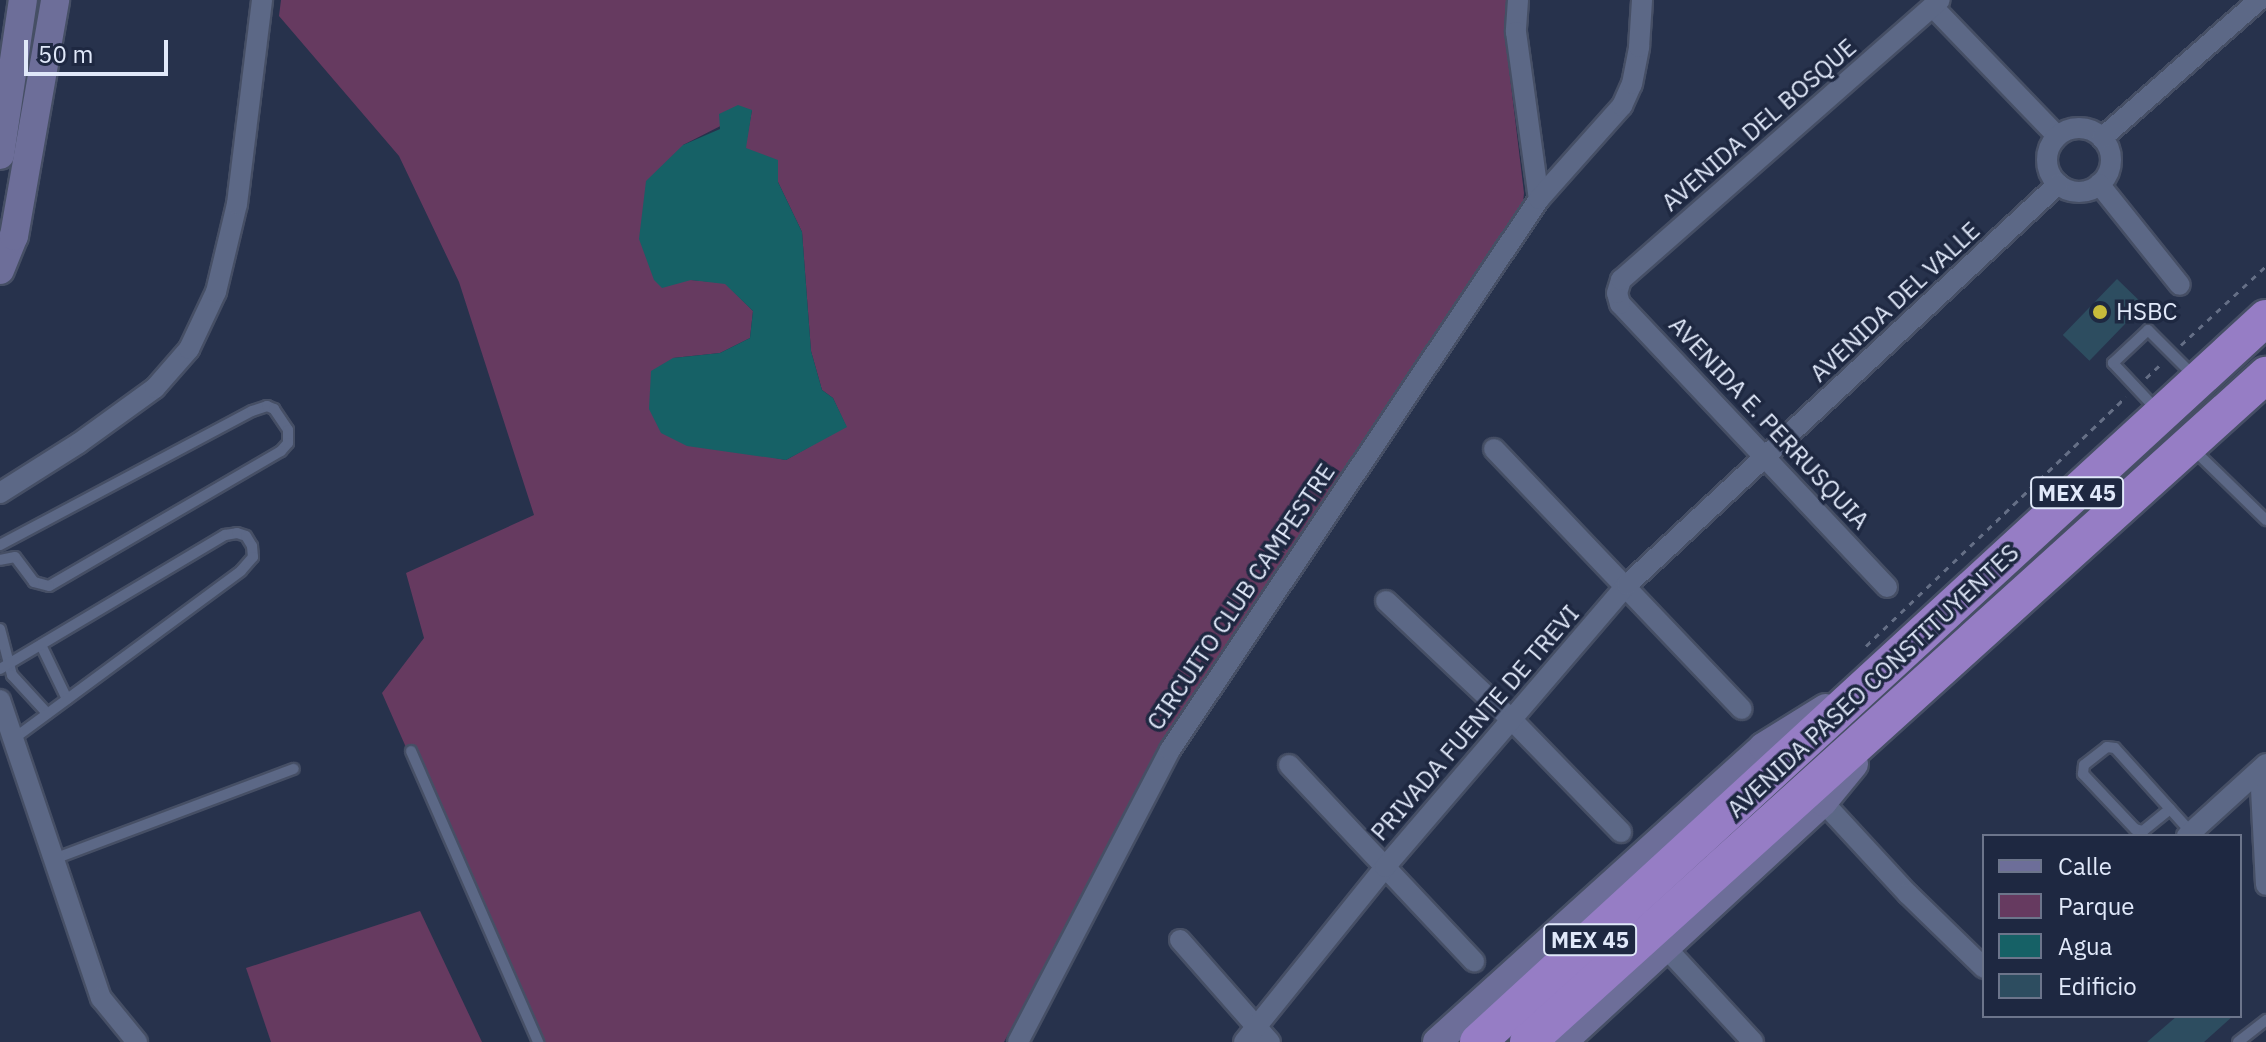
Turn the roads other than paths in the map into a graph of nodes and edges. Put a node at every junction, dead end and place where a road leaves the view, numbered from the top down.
1 (23, 0) edge
2 (55, 0) edge
3 (262, 0) edge
4 (1518, 0) edge
5 (1642, 0) edge
6 (2259, 0) edge
7 (1937, 4) edge
8 (2057, 136) junction
9 (2102, 138) junction
10 (0, 155) edge
11 (2058, 184) junction
12 (2099, 184) junction
13 (1539, 199) junction
14 (0, 270) edge
15 (2180, 285) dead end
16 (1617, 293) joint
17 (2266, 318) edge
18 (2266, 375) edge
19 (2198, 380) junction
20 (2161, 414) junction
21 (2189, 445) junction
22 (1494, 449) dead end
23 (1768, 458) junction
24 (0, 493) edge
25 (2266, 520) edge
26 (14, 537) junction
27 (0, 545) edge
28 (15, 557) junction
29 (0, 560) edge
30 (1627, 585) junction
31 (1887, 587) dead end
32 (1386, 601) dead end
33 (0, 629) edge
34 (41, 645) junction
35 (1874, 660) junction
36 (4, 666) edge
37 (67, 699) junction
38 (1908, 699) junction
39 (0, 700) edge
40 (1742, 709) dead end
41 (47, 713) junction
42 (1513, 721) junction
43 (13, 739) junction
44 (411, 751) dead end
45 (1289, 765) dead end
46 (2263, 767) edge
47 (294, 769) dead end
48 (1823, 802) junction
49 (2170, 809) junction
50 (1621, 832) dead end
51 (2189, 834) edge
52 (54, 859) junction
53 (2265, 859) edge
54 (1385, 867) junction
55 (2266, 885) edge
56 (1180, 940) dead end
57 (1666, 948) junction
58 (1474, 961) dead end
59 (1982, 966) edge
60 (2266, 1020) edge
61 (1257, 1037) edge
62 (137, 1042) edge
63 (538, 1042) edge
64 (1018, 1042) edge
65 (1437, 1042) edge
66 (1478, 1042) edge
67 (1528, 1042) edge
68 (1563, 1042) edge
69 (1753, 1042) edge
70 (2238, 1042) edge

1 - 10 main road
2 - 14 main road
3 - 24 street
4 - 13 street
5 - 13 street, CIRCUITO CLUB CAMPESTRE
6 - 9 street
7 - 8 street
7 - 16 street, AVENIDA DEL BOSQUE
8 - 9 street
8 - 11 street
9 - 12 street
11 - 12 street
11 - 23 street, AVENIDA DEL VALLE
12 - 15 street
13 - 64 street, CIRCUITO CLUB CAMPESTRE
16 - 23 street, AVENIDA E. PERRUSQUIA
17 - 19 highway, AVENIDA PASEO CONSTITUYENTES / MEX 45
18 - 21 highway, AVENIDA PASEO CONSTITUYENTES / MEX 45
19 - 20 highway, AVENIDA PASEO CONSTITUYENTES / MEX 45
19 - 20 lane
20 - 35 highway, AVENIDA PASEO CONSTITUYENTES / MEX 45
21 - 25 lane
21 - 38 highway, AVENIDA PASEO CONSTITUYENTES / MEX 45
22 - 30 street
23 - 30 street, PRIVADA FUENTE DE TREVI
23 - 31 street, AVENIDA E. PERRUSQUIA
26 - 27 lane
26 - 28 lane
26 - 28 lane
28 - 29 lane
30 - 40 street
30 - 42 street, PRIVADA FUENTE DE TREVI
32 - 42 street
33 - 36 lane
34 - 36 lane
34 - 37 lane
34 - 37 lane
35 - 65 main road
35 - 66 highway, AVENIDA PASEO CONSTITUYENTES / MEX 45
36 - 41 lane
37 - 41 lane
38 - 48 main road
38 - 67 highway, AVENIDA PASEO CONSTITUYENTES / MEX 45
39 - 43 street
41 - 43 lane
42 - 50 street
42 - 54 street, PRIVADA FUENTE DE TREVI
43 - 52 street
44 - 63 lane
45 - 54 street
46 - 51 street
46 - 53 street
47 - 52 lane
48 - 57 main road
48 - 59 street
49 - 49 lane
49 - 51 lane
52 - 62 street
53 - 55 street
54 - 58 street
54 - 61 street, PRIVADA FUENTE DE TREVI
56 - 61 street
57 - 68 main road
57 - 69 street
60 - 70 lane

